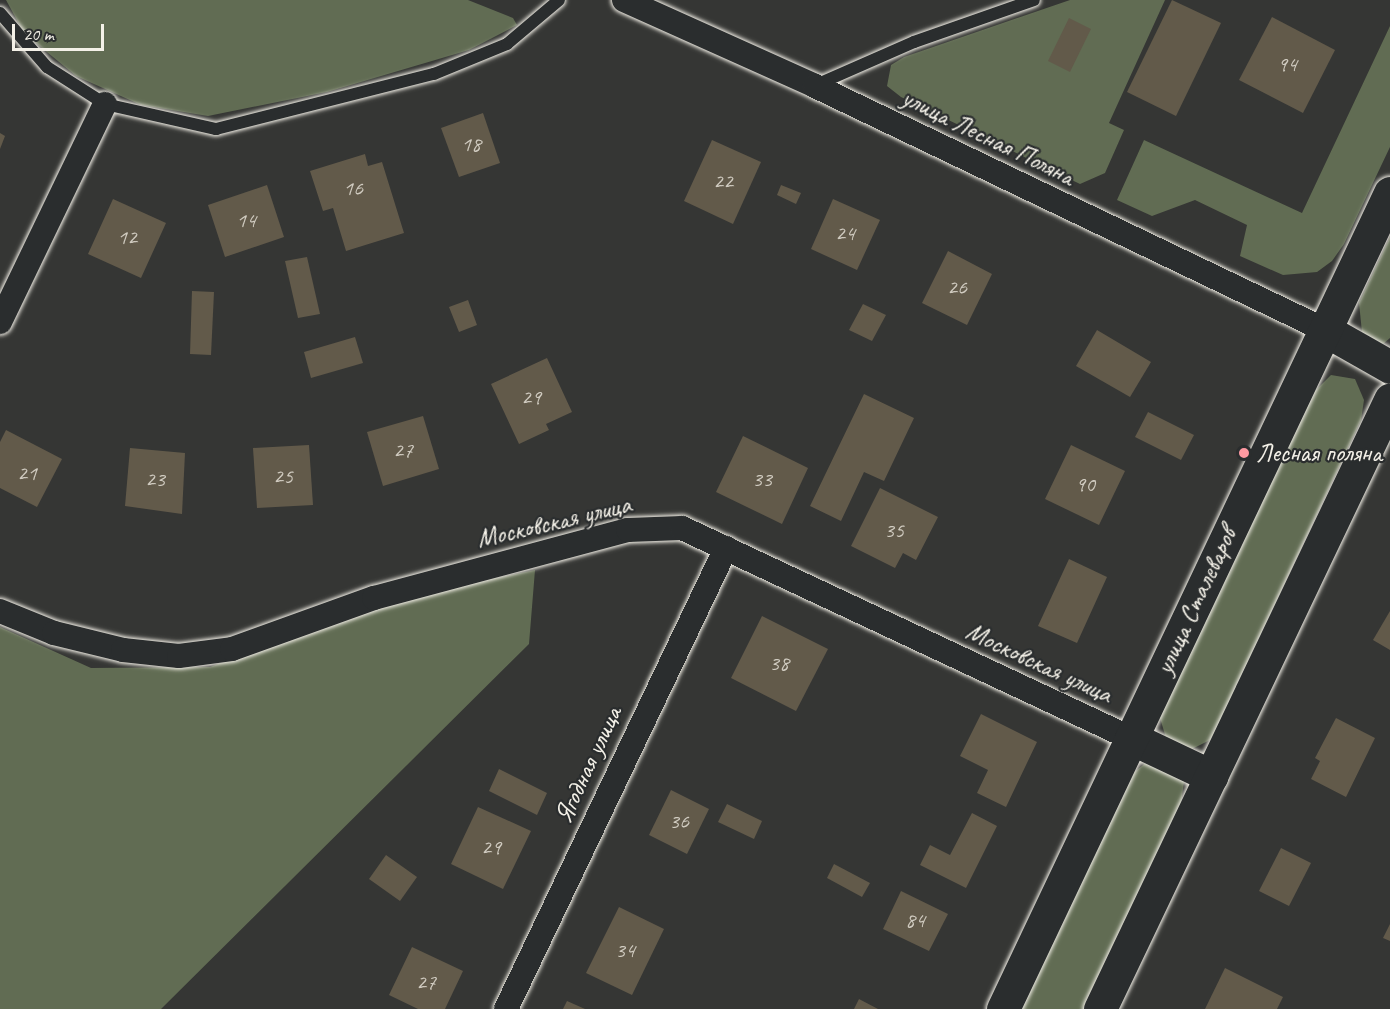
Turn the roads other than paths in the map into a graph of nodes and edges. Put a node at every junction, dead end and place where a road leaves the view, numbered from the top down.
1 (559, 0) edge
2 (624, 0) edge
3 (1034, 0) edge
4 (0, 13) edge
5 (815, 86) junction
6 (105, 104) junction
7 (1390, 193) edge
8 (0, 322) edge
9 (1325, 330) junction
10 (1390, 367) edge
11 (1390, 400) edge
12 (726, 548) junction
13 (0, 611) edge
14 (1131, 738) junction
15 (1211, 776) junction
16 (506, 1009) edge
17 (1003, 1009) edge
18 (1100, 1009) edge

1 - 6 lane
2 - 5 street, улица Лесная Поляна
3 - 5 lane
4 - 6 lane
5 - 9 street, улица Лесная Поляна
6 - 8 street
7 - 9 main road, улица Сталеваров
9 - 10 main road
9 - 14 main road, улица Сталеваров
11 - 15 main road
12 - 13 street, Московская улица
12 - 14 street, Московская улица
12 - 16 street, Ягодная улица
14 - 15 main road
14 - 17 main road, улица Сталеваров
15 - 18 main road

